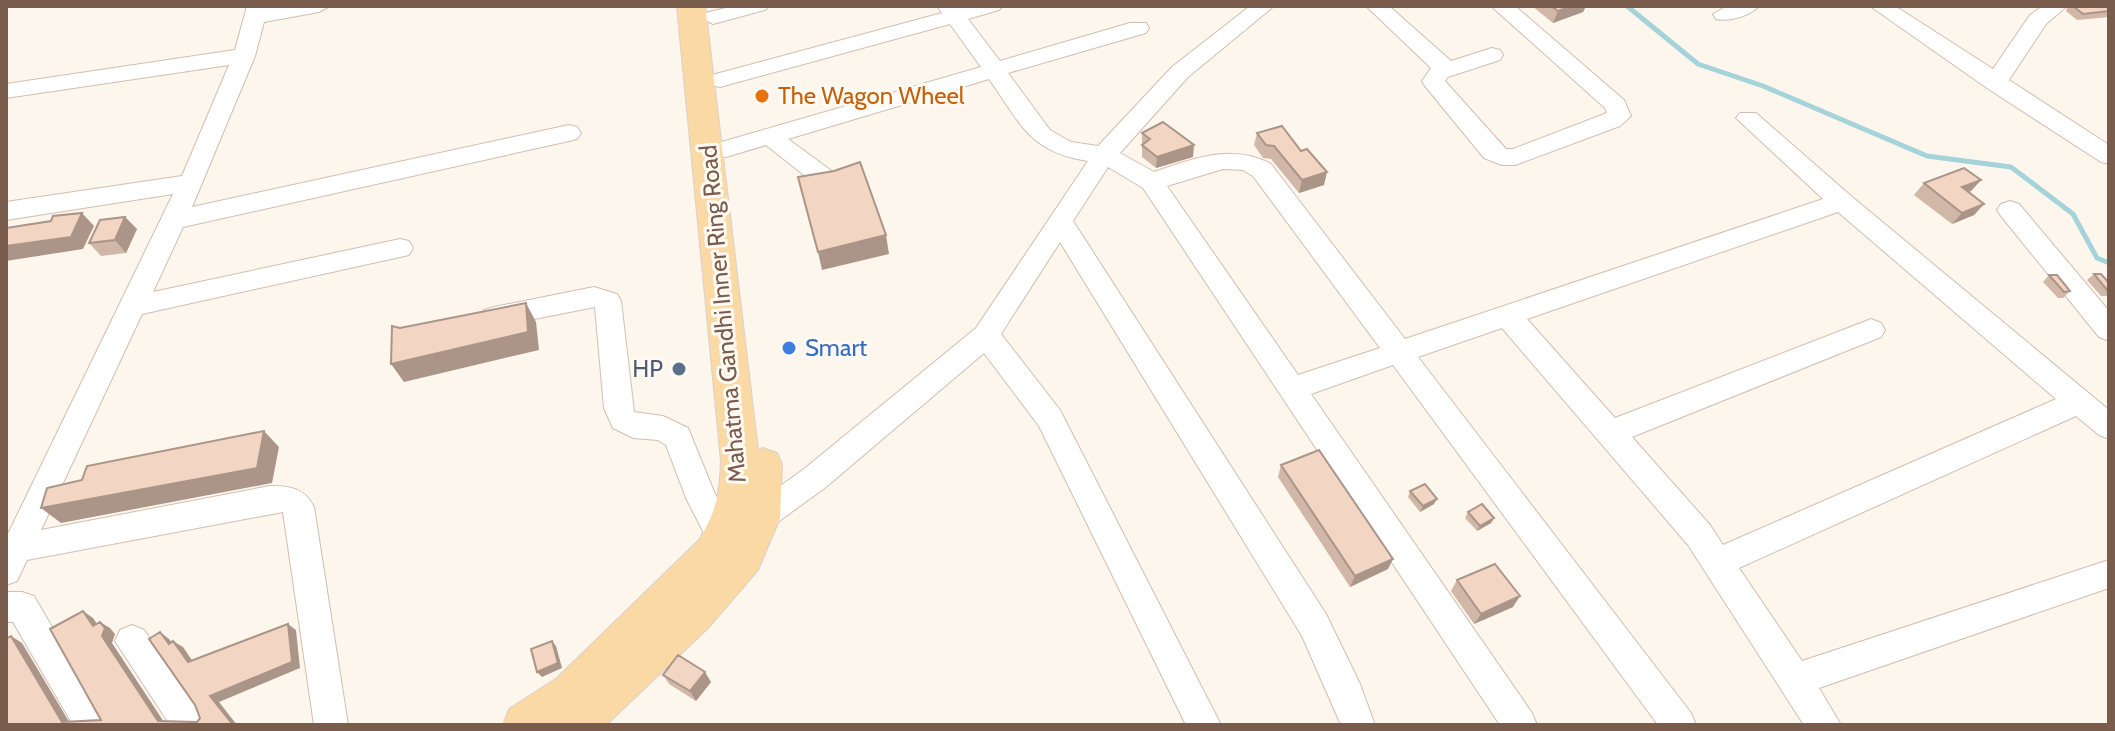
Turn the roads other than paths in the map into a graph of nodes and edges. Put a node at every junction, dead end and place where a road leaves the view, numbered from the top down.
1 (319, 6) edge
2 (758, 6) edge
3 (992, 6) edge
4 (1263, 6) edge
5 (1377, 6) edge
6 (1502, 6) edge
7 (1748, 6) edge
8 (1881, 6) edge
9 (2056, 6) edge
10 (705, 10) edge
11 (256, 11) edge
12 (952, 11) edge
13 (1724, 14) dead end
14 (1138, 28) dead end
15 (1492, 55) dead end
16 (244, 56) junction
17 (1446, 69) junction
18 (995, 71) junction
19 (720, 80) junction
20 (1995, 83) junction
21 (6, 91) edge
22 (1748, 118) dead end
23 (569, 133) dead end
24 (769, 136) junction
25 (726, 149) junction
26 (1103, 156) junction
27 (2109, 156) edge
28 (828, 181) edge
29 (1152, 182) junction
30 (191, 183) junction
31 (1842, 202) junction
32 (2010, 210) dead end
33 (6, 211) edge
34 (174, 220) junction
35 (1060, 221) junction
36 (400, 248) dead end
37 (133, 306) junction
38 (1509, 317) junction
39 (472, 321) edge
40 (1871, 330) dead end
41 (2109, 330) edge
42 (986, 335) junction
43 (1400, 353) junction
44 (1294, 388) junction
45 (2079, 402) junction
46 (2109, 427) edge
47 (1610, 433) junction
48 (737, 527) junction
49 (13, 560) edge
50 (1717, 563) junction
51 (2109, 574) edge
52 (6, 607) edge
53 (132, 641) dead end
54 (1794, 680) junction
55 (577, 724) edge
56 (92, 725) edge
57 (190, 725) edge
58 (331, 725) edge
59 (525, 725) edge
60 (1204, 725) edge
61 (1358, 725) edge
62 (1520, 725) edge
63 (1679, 725) edge
64 (1824, 725) edge

1 - 11 street
2 - 10 street
3 - 12 street
4 - 26 street
5 - 17 street
6 - 17 street
7 - 13 street
8 - 20 street
9 - 20 street
10 - 19 main road, Mahatma Gandhi Inner Ring Road
10 - 48 main road, Mahatma Gandhi Inner Ring Road
11 - 16 street
12 - 18 street
12 - 19 street
14 - 18 street
15 - 17 street
16 - 21 street
16 - 30 street
18 - 24 street
18 - 26 street
19 - 25 main road, Mahatma Gandhi Inner Ring Road
20 - 27 street
22 - 31 street
23 - 34 street
24 - 25 street
24 - 28 street
25 - 48 main road, Mahatma Gandhi Inner Ring Road
26 - 29 street
26 - 35 street
29 - 43 street
29 - 44 street
30 - 33 street
30 - 34 street
31 - 38 street
31 - 45 street
32 - 41 street
34 - 37 street
35 - 42 street
35 - 61 street
36 - 37 street
37 - 49 street
38 - 43 street
38 - 47 street
39 - 48 street
40 - 47 street
42 - 48 street
42 - 60 street
43 - 44 street
43 - 63 street
44 - 62 street
45 - 46 street
45 - 50 street
47 - 50 street
48 - 55 main road, Mahatma Gandhi Inner Ring Road
48 - 59 main road, Mahatma Gandhi Inner Ring Road
49 - 58 street
50 - 54 street
51 - 54 street
52 - 56 street
53 - 57 street
54 - 64 street

